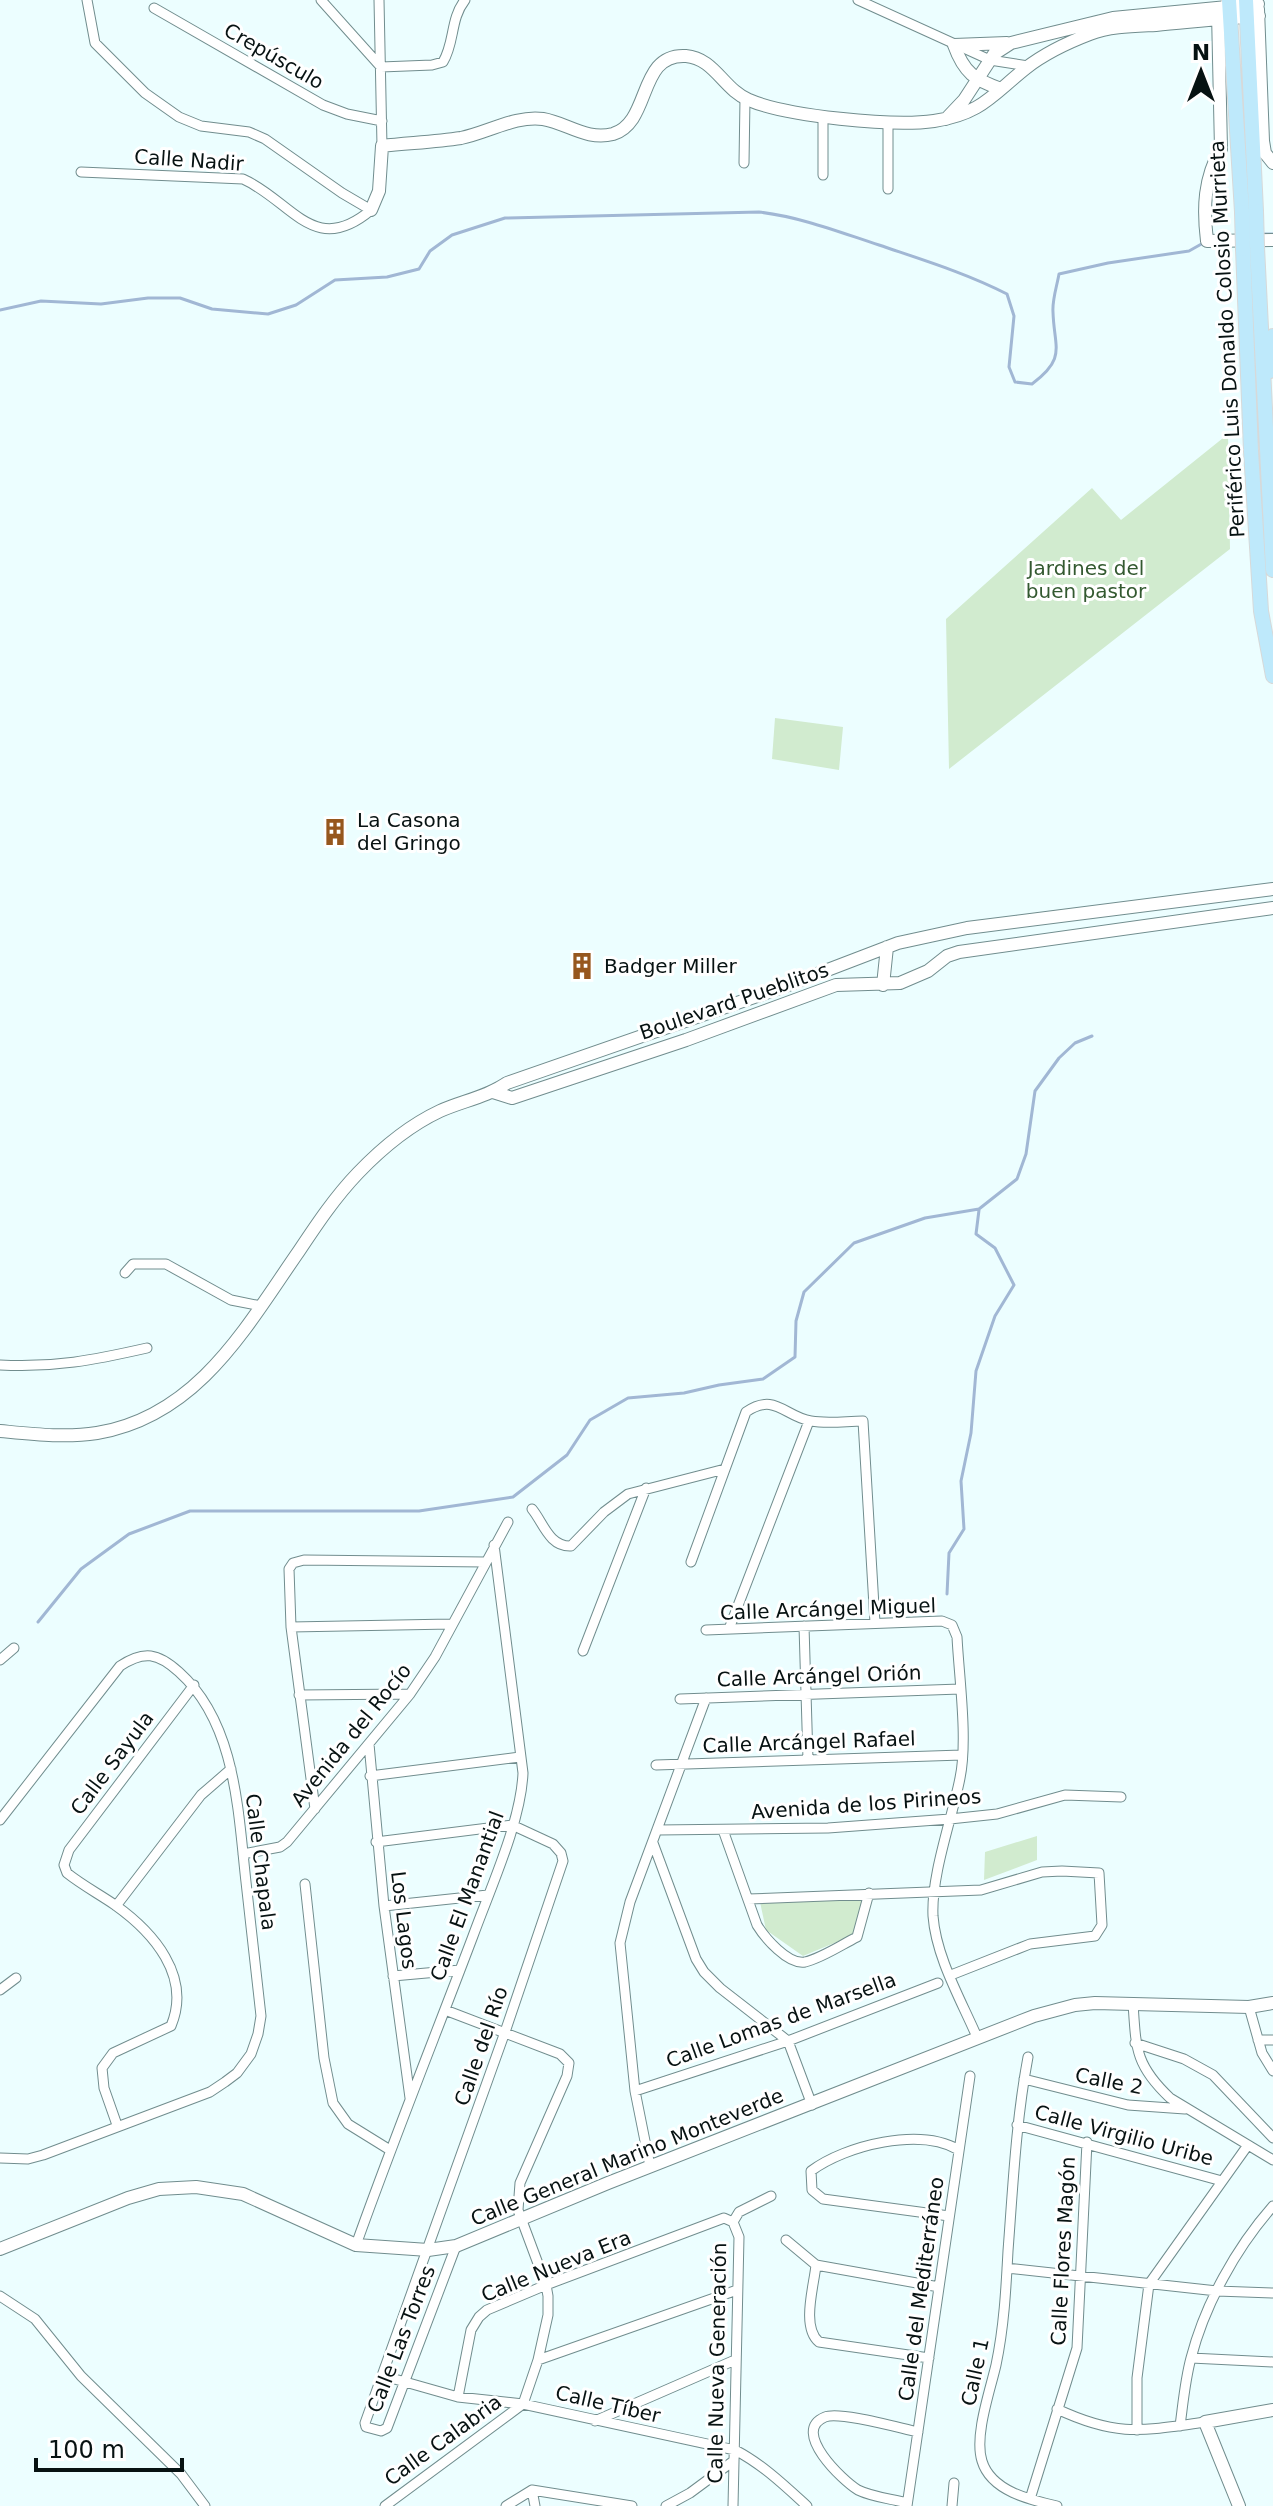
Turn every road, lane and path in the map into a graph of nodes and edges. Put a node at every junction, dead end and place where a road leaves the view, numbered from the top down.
1 (87, 0) edge
2 (321, 0) edge
3 (379, 0) edge
4 (465, 0) edge
5 (858, 0) edge
6 (1252, 7) edge
7 (154, 8) dead end
8 (1225, 10) edge
9 (1030, 38) junction
10 (949, 43) junction
11 (1011, 43) junction
12 (990, 60) junction
13 (1034, 62) junction
14 (381, 67) junction
15 (977, 80) junction
16 (1001, 89) junction
17 (745, 99) junction
18 (823, 116) junction
19 (946, 119) junction
20 (382, 121) junction
21 (888, 122) junction
22 (382, 146) junction
23 (1246, 148) junction
24 (1221, 149) junction
25 (744, 163) dead end
26 (1273, 163) edge
27 (81, 172) dead end
28 (823, 175) dead end
29 (888, 189) dead end
30 (371, 210) junction
31 (1273, 240) edge
32 (1250, 248) junction
33 (1273, 336) edge
34 (1265, 439) junction
35 (1273, 570) edge
36 (1273, 676) edge
37 (1273, 889) edge
38 (1201, 900) junction
39 (1152, 906) junction
40 (1273, 908) edge
41 (1203, 917) junction
42 (1155, 924) junction
43 (887, 947) junction
44 (883, 985) junction
45 (680, 1023) junction
46 (686, 1040) junction
47 (493, 1092) junction
48 (125, 1273) dead end
49 (261, 1306) junction
50 (147, 1348) dead end
51 (0, 1365) edge
52 (809, 1421) junction
53 (0, 1431) edge
54 (725, 1469) junction
55 (646, 1488) junction
56 (532, 1509) dead end
57 (508, 1522) dead end
58 (494, 1545) junction
59 (485, 1562) junction
60 (691, 1562) dead end
61 (875, 1623) junction
62 (451, 1624) junction
63 (804, 1626) junction
64 (291, 1627) junction
65 (729, 1629) junction
66 (706, 1630) dead end
67 (14, 1648) dead end
68 (583, 1651) dead end
69 (0, 1660) edge
70 (194, 1685) junction
71 (960, 1689) junction
72 (410, 1694) junction
73 (807, 1694) junction
74 (299, 1695) junction
75 (706, 1698) junction
76 (680, 1699) dead end
77 (369, 1744) junction
78 (962, 1755) junction
79 (520, 1757) junction
80 (808, 1760) junction
81 (683, 1764) junction
82 (656, 1765) dead end
83 (231, 1769) junction
84 (370, 1776) junction
85 (1121, 1797) dead end
86 (315, 1809) junction
87 (950, 1819) junction
88 (0, 1820) edge
89 (512, 1825) junction
90 (658, 1830) junction
91 (723, 1830) junction
92 (376, 1842) junction
93 (653, 1843) junction
94 (243, 1854) junction
95 (305, 1884) dead end
96 (935, 1892) junction
97 (869, 1893) junction
98 (488, 1895) junction
99 (748, 1899) junction
100 (116, 1906) junction
101 (384, 1906) junction
102 (460, 1970) junction
103 (951, 1975) junction
104 (393, 1976) junction
105 (16, 1978) dead end
106 (938, 1983) dead end
107 (0, 1990) edge
108 (1133, 2003) junction
109 (1273, 2003) edge
110 (1249, 2007) junction
111 (445, 2010) junction
112 (505, 2032) junction
113 (977, 2037) junction
114 (1258, 2040) junction
115 (1273, 2040) edge
116 (788, 2041) junction
117 (1135, 2043) junction
118 (1028, 2057) dead end
119 (1273, 2071) edge
120 (970, 2076) dead end
121 (1024, 2079) junction
122 (635, 2091) junction
123 (410, 2100) junction
124 (812, 2105) junction
125 (1188, 2109) junction
126 (117, 2125) junction
127 (1017, 2125) junction
128 (1273, 2138) edge
129 (1087, 2142) junction
130 (1248, 2145) junction
131 (390, 2150) junction
132 (959, 2150) junction
133 (0, 2158) edge
134 (1273, 2160) edge
135 (650, 2166) junction
136 (1222, 2181) junction
137 (771, 2196) dead end
138 (1273, 2206) edge
139 (949, 2216) junction
140 (520, 2218) junction
141 (728, 2220) junction
142 (786, 2240) dead end
143 (356, 2245) junction
144 (456, 2246) junction
145 (0, 2249) edge
146 (428, 2250) junction
147 (816, 2265) junction
148 (1007, 2268) junction
149 (1079, 2275) junction
150 (1149, 2284) junction
151 (546, 2285) junction
152 (939, 2287) junction
153 (737, 2290) junction
154 (1217, 2291) junction
155 (1273, 2293) edge
156 (0, 2296) edge
157 (0, 2303) edge
158 (12, 2303) junction
159 (929, 2358) junction
160 (1191, 2358) junction
161 (538, 2360) junction
162 (735, 2360) junction
163 (1273, 2362) edge
164 (384, 2376) junction
165 (406, 2383) junction
166 (458, 2397) junction
167 (523, 2404) junction
168 (1057, 2409) junction
169 (1273, 2410) edge
170 (595, 2421) junction
171 (1205, 2422) junction
172 (1180, 2426) junction
173 (1137, 2430) junction
174 (918, 2432) junction
175 (735, 2450) junction
176 (732, 2462) junction
177 (954, 2483) dead end
178 (532, 2490) junction
179 (1030, 2499) junction
180 (603, 2504) edge
181 (907, 2505) edge
182 (205, 2506) edge
183 (385, 2506) edge
184 (506, 2506) edge
185 (535, 2506) edge
186 (632, 2506) edge
187 (666, 2506) edge
188 (733, 2506) edge
189 (807, 2506) edge
190 (952, 2506) edge
191 (1057, 2506) edge
192 (1239, 2506) edge

1 - 30 street
2 - 14 street
3 - 14 street
4 - 14 street
5 - 10 street
6 - 8 street
6 - 23 main road, Periférico Luis Donaldo Colosio Murrieta
6 - 26 street
7 - 20 street, Crepúsculo
8 - 9 street
8 - 13 street
8 - 23 main road, Periférico Luis Donaldo Colosio Murrieta
8 - 24 street
9 - 11 street
9 - 13 street
10 - 11 street
10 - 12 street
10 - 15 street
11 - 12 street
12 - 13 street
12 - 15 street
13 - 16 street
14 - 20 street
15 - 16 street
15 - 19 street
16 - 19 street
17 - 18 street
17 - 22 street
17 - 25 street
18 - 21 street
18 - 28 street
19 - 21 street
20 - 22 street
21 - 29 street
22 - 30 street
23 - 24 street
23 - 32 main road, Periférico Luis Donaldo Colosio Murrieta, bridge
24 - 31 street
27 - 30 street, Calle Nadir
32 - 34 main road, Periférico Luis Donaldo Colosio Murrieta
32 - 36 main road, Periférico Luis Donaldo Colosio Murrieta
33 - 34 main road
34 - 35 main road, Periférico Luis Donaldo Colosio Murrieta
37 - 38 street, Boulevard Pueblitos
38 - 39 street, Boulevard Pueblitos
38 - 41 street
39 - 42 street
39 - 43 street, Boulevard Pueblitos
40 - 41 street, Boulevard Pueblitos
41 - 42 street, Boulevard Pueblitos
42 - 44 street, Boulevard Pueblitos
43 - 44 street
43 - 45 street, Boulevard Pueblitos
44 - 46 street, Boulevard Pueblitos
45 - 46 street
45 - 47 street, Boulevard Pueblitos
46 - 47 street, Boulevard Pueblitos
47 - 49 street, Boulevard Pueblitos
48 - 49 street
49 - 53 street, Boulevard Pueblitos
50 - 51 street
52 - 54 street
52 - 61 street
52 - 65 street
54 - 55 street
54 - 60 street
55 - 56 street
55 - 68 street
57 - 58 street, Avenida del Rocío
58 - 59 street, Avenida del Rocío
58 - 79 street, Calle El Manantial
59 - 62 street, Avenida del Rocío
59 - 64 street
61 - 63 street, Calle Arcángel Miguel
61 - 71 street, Calle Arcángel Miguel
62 - 64 street
62 - 72 street, Avenida del Rocío
63 - 65 street, Calle Arcángel Miguel
63 - 73 street
64 - 74 street
65 - 66 street, Calle Arcángel Miguel
67 - 69 street
70 - 83 street, Calle Chapala
70 - 88 street, Calle Chapala
70 - 100 street, Calle Sayula
71 - 73 street, Calle Arcángel Orión
71 - 78 street
72 - 74 street
72 - 77 street, Avenida del Rocío
73 - 75 street, Calle Arcángel Orión
73 - 80 street
74 - 86 street
75 - 76 street, Calle Arcángel Orión
75 - 81 street
77 - 84 street, Los Lagos
77 - 86 street, Avenida del Rocío
78 - 80 street, Calle Arcángel Rafael
78 - 87 street
79 - 84 street
79 - 89 street, Calle El Manantial
80 - 81 street, Calle Arcángel Rafael
81 - 82 street, Calle Arcángel Rafael
81 - 90 street
83 - 94 street, Calle Chapala
83 - 100 street
84 - 92 street, Los Lagos
85 - 87 street, Avenida de los Pirineos
86 - 94 street, Avenida del Rocío
87 - 91 street, Avenida de los Pirineos
87 - 96 street
89 - 92 street
89 - 98 street, Calle El Manantial
89 - 112 street, Calle del Río
90 - 91 street, Avenida de los Pirineos
90 - 93 street
91 - 99 street
92 - 101 street, Los Lagos
93 - 116 street
93 - 122 street
94 - 126 street, Calle Chapala
95 - 131 street
96 - 97 street
96 - 103 street
96 - 103 street
97 - 99 street
97 - 99 street
98 - 101 street
98 - 102 street, Calle El Manantial
100 - 126 street
101 - 104 street, Los Lagos
102 - 104 street
102 - 111 street, Calle El Manantial
103 - 113 street
104 - 123 street, Los Lagos
105 - 107 street
106 - 116 street, Calle Lomas de Marsella
108 - 110 street, Calle General Marino Monteverde
108 - 113 street, Calle General Marino Monteverde
108 - 117 street
109 - 110 street, Calle General Marino Monteverde
110 - 114 street
111 - 112 street
111 - 123 street, Calle El Manantial
112 - 140 street
112 - 146 street, Calle del Río
113 - 124 street, Calle General Marino Monteverde
114 - 115 street
114 - 119 street
116 - 122 street, Calle Lomas de Marsella
116 - 124 street
117 - 125 street
117 - 128 street
118 - 121 street, Calle 1
120 - 132 street, Calle del Mediterráneo
121 - 125 street, Calle 2
121 - 127 street, Calle 1
122 - 135 street
123 - 131 street, Calle El Manantial
124 - 135 street, Calle General Marino Monteverde
125 - 130 street
126 - 133 street, Calle Chapala
127 - 129 street, Calle Virgilio Uribe
127 - 148 street, Calle 1
129 - 136 street, Calle Virgilio Uribe
129 - 149 street, Calle Flores Magón
130 - 134 street
130 - 136 street
131 - 143 street, Calle El Manantial
132 - 139 street, Calle del Mediterráneo
132 - 139 street
135 - 140 street, Calle General Marino Monteverde
136 - 150 street
137 - 141 street, Calle Nueva Generación
138 - 154 street
139 - 152 street, Calle del Mediterráneo
140 - 144 street, Calle General Marino Monteverde
140 - 151 street
141 - 151 street, Calle Nueva Era
141 - 153 street, Calle Nueva Generación
142 - 147 street
143 - 145 street, Calle General Marino Monteverde
143 - 146 street, Calle General Marino Monteverde
144 - 146 street, Calle General Marino Monteverde
144 - 165 street, Calle Las Torres
146 - 164 street, Calle Las Torres
147 - 152 street
147 - 159 street
148 - 149 street
148 - 179 street, Calle 1
149 - 150 street
149 - 168 street, Calle Flores Magón
150 - 154 street
150 - 173 street
151 - 161 street
151 - 166 street, Calle Nueva Era
152 - 159 street, Calle del Mediterráneo
153 - 161 street
153 - 162 street, Calle Nueva Generación
154 - 155 street
154 - 160 street
156 - 158 street
157 - 158 street
158 - 182 street
159 - 174 street, Calle del Mediterráneo
160 - 163 street
160 - 172 street
161 - 167 street
162 - 170 street
162 - 175 street, Calle Nueva Generación
164 - 165 street, Calle Tíber
164 - 165 street, Calle Las Torres
165 - 166 street, Calle Tíber
166 - 167 street, Calle Tíber
167 - 170 street, Calle Tíber
167 - 183 street, Calle Calabria
168 - 173 street
168 - 179 street, Calle Flores Magón
169 - 171 street
170 - 175 street, Calle Tíber
171 - 172 street
171 - 192 street
172 - 173 street
174 - 181 street, Calle del Mediterráneo
174 - 181 street
175 - 176 street, Calle Nueva Generación
175 - 189 street, Calle Tíber
176 - 187 street
176 - 188 street, Calle Nueva Generación
177 - 190 street
178 - 180 street
178 - 184 street
178 - 185 street
179 - 191 street
180 - 186 street

